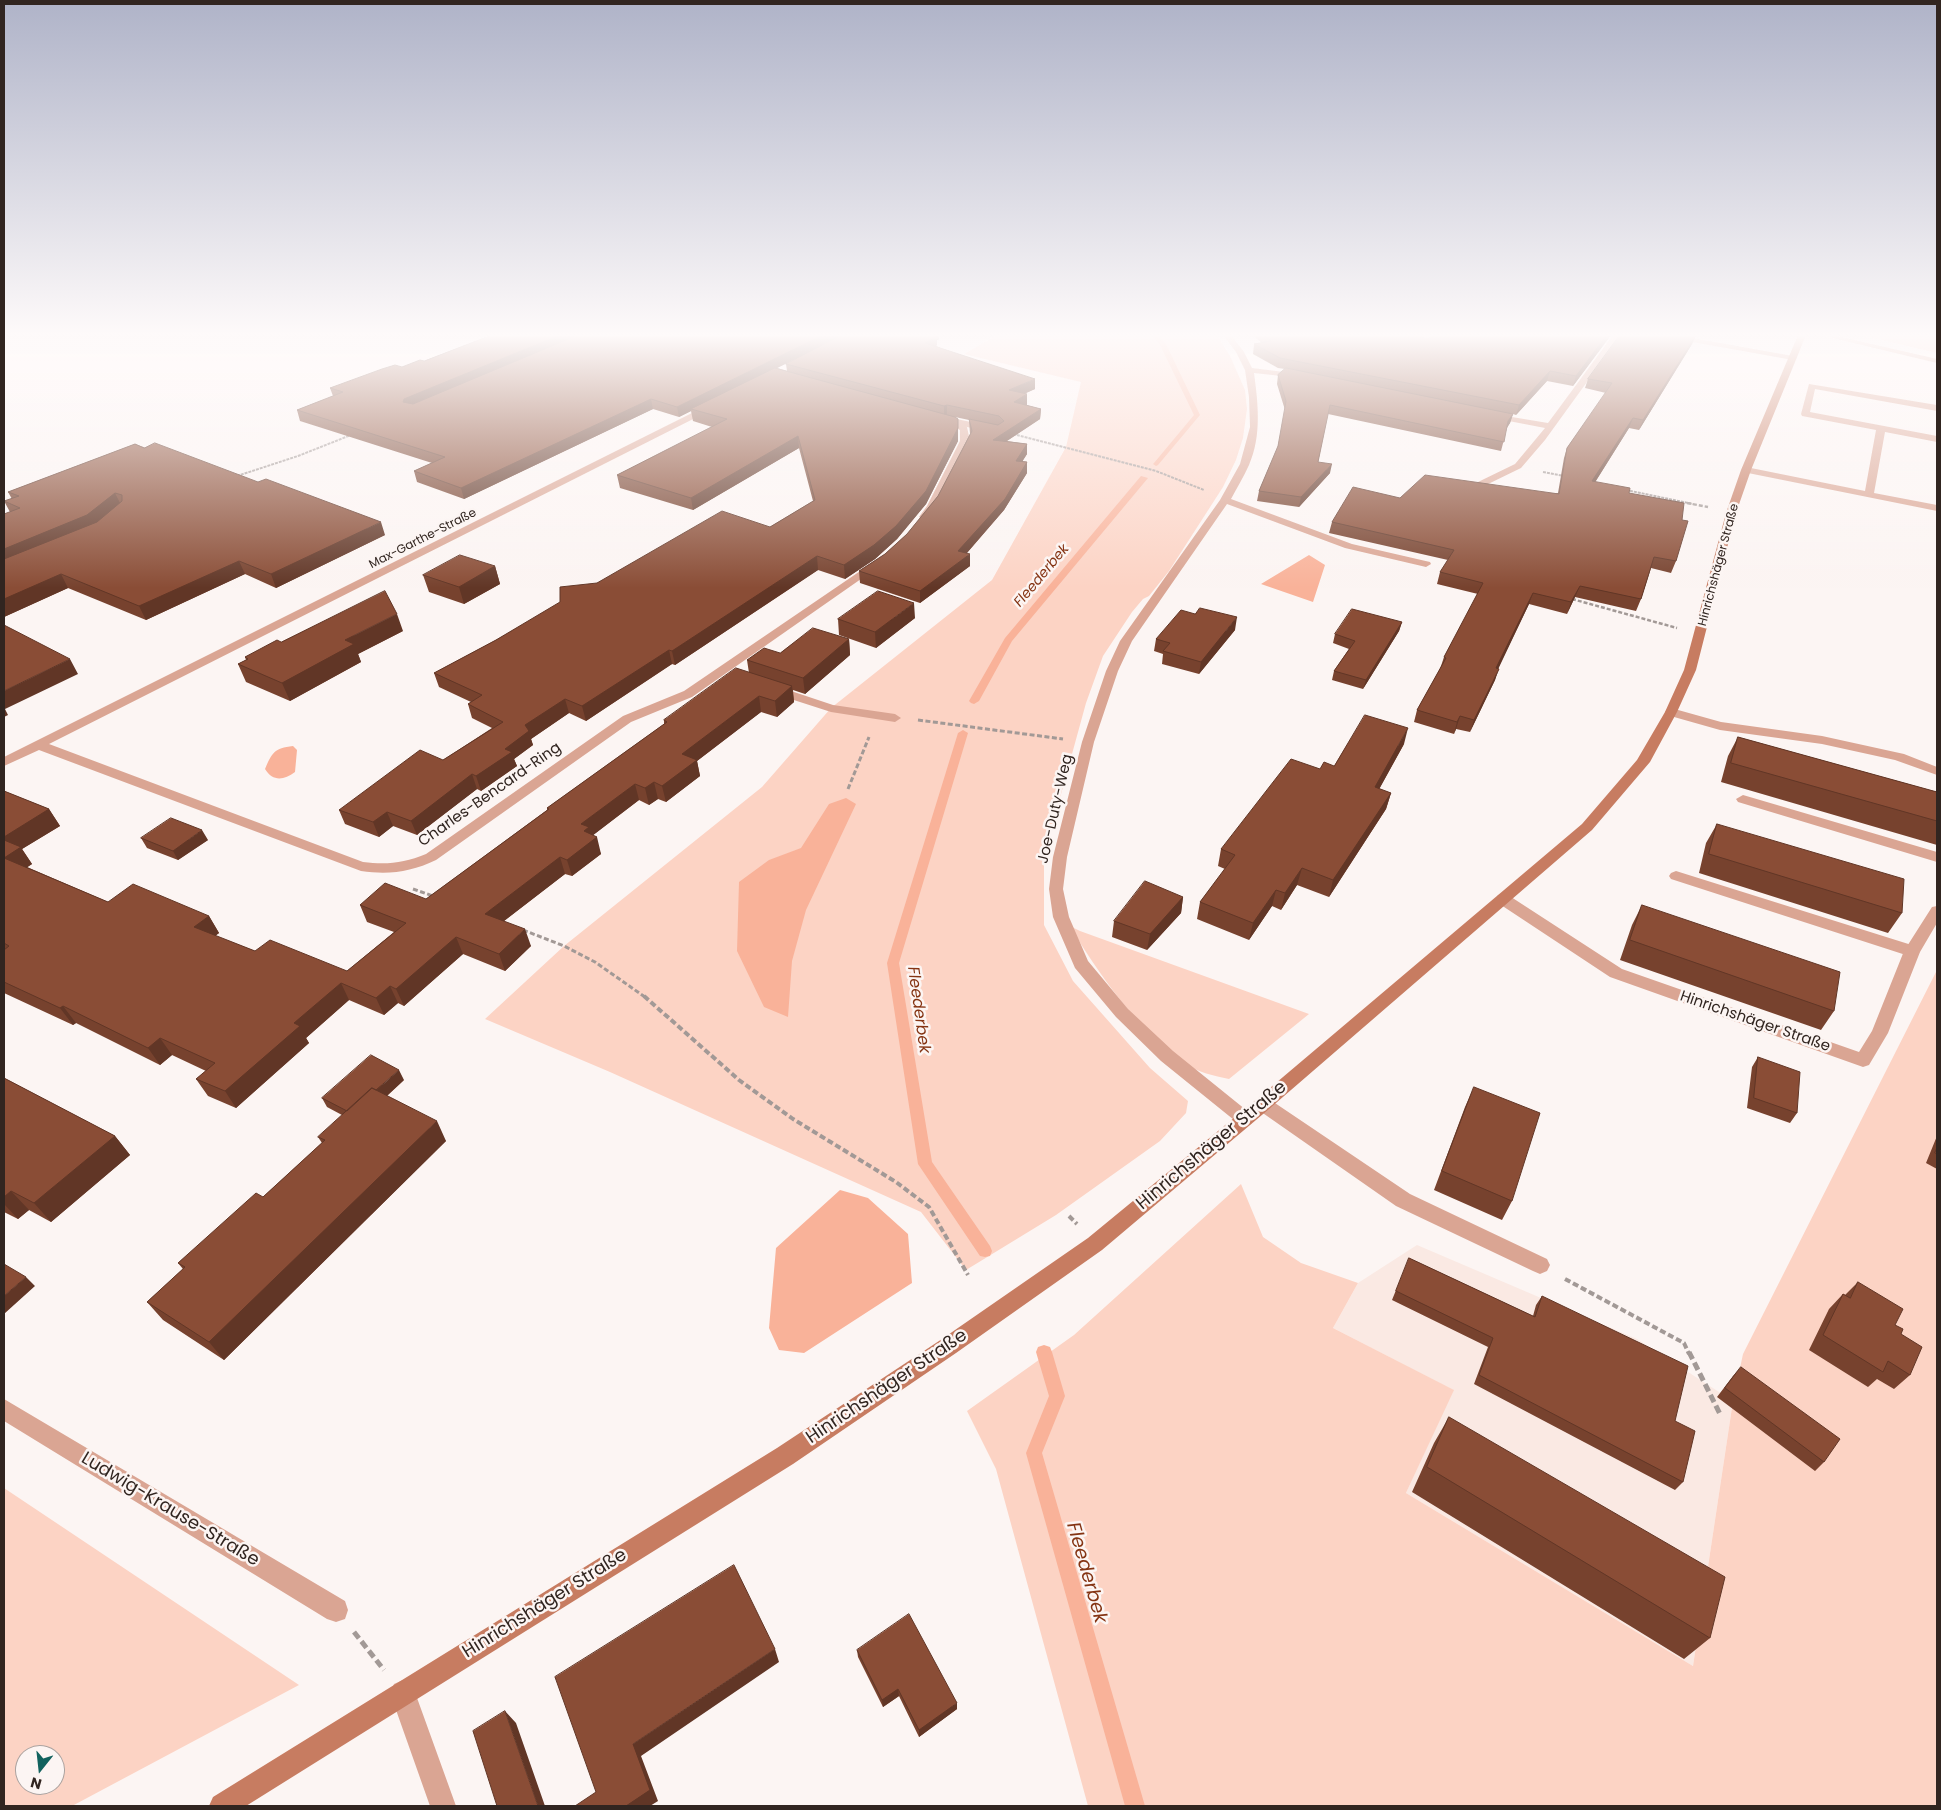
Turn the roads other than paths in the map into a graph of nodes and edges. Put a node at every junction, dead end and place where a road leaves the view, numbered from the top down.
1 (686, 419) edge
2 (1254, 419) edge
3 (1515, 419) edge
4 (1554, 419) edge
5 (1767, 419) edge
6 (1835, 419) edge
7 (947, 420) joint
8 (1549, 426) junction
9 (1881, 428) junction
10 (998, 431) edge
11 (1937, 439) edge
12 (1746, 470) junction
13 (1481, 484) edge
14 (1869, 494) junction
15 (1225, 500) junction
16 (1937, 508) edge
17 (918, 524) edge
18 (888, 555) edge
19 (1426, 564) dead end
20 (719, 672) junction
21 (738, 678) edge
22 (766, 687) edge
23 (1671, 712) junction
24 (895, 718) road end
25 (39, 745) junction
26 (4, 762) edge
27 (1937, 771) edge
28 (1743, 799) dead end
29 (1937, 857) edge
30 (1676, 876) dead end
31 (1503, 899) junction
32 (1937, 911) edge
33 (1912, 951) junction
34 (1263, 1104) junction
35 (1244, 1119) junction
36 (1540, 1265) road end
37 (4, 1409) edge
38 (336, 1610) road end
39 (403, 1693) junction
40 (222, 1806) edge
41 (443, 1806) edge

1 - 25 street, Max-Garthe-Straße
2 - 15 street, Joe-Duty-Weg
3 - 8 street
4 - 8 street
5 - 12 main road, Hinrichshäger Straße
6 - 9 street
7 - 10 street
7 - 17 street
8 - 13 street
9 - 11 street
9 - 14 street
12 - 14 street
12 - 23 main road, Hinrichshäger Straße
14 - 16 street
15 - 19 street
15 - 35 street, Joe-Duty-Weg
18 - 20 street, Charles-Bencard-Ring
20 - 21 street
20 - 25 street, Charles-Bencard-Ring
22 - 24 street
23 - 27 street
23 - 31 main road, Hinrichshäger Straße
25 - 26 street, Max-Garthe-Straße
28 - 29 street
30 - 33 street
31 - 33 street, Hinrichshäger Straße
31 - 34 main road, Hinrichshäger Straße
32 - 33 street, Hinrichshäger Straße
34 - 35 main road, Hinrichshäger Straße
34 - 36 street
35 - 39 main road, Hinrichshäger Straße
37 - 38 street, Ludwig-Krause-Straße
39 - 40 main road, Hinrichshäger Straße
39 - 41 street

